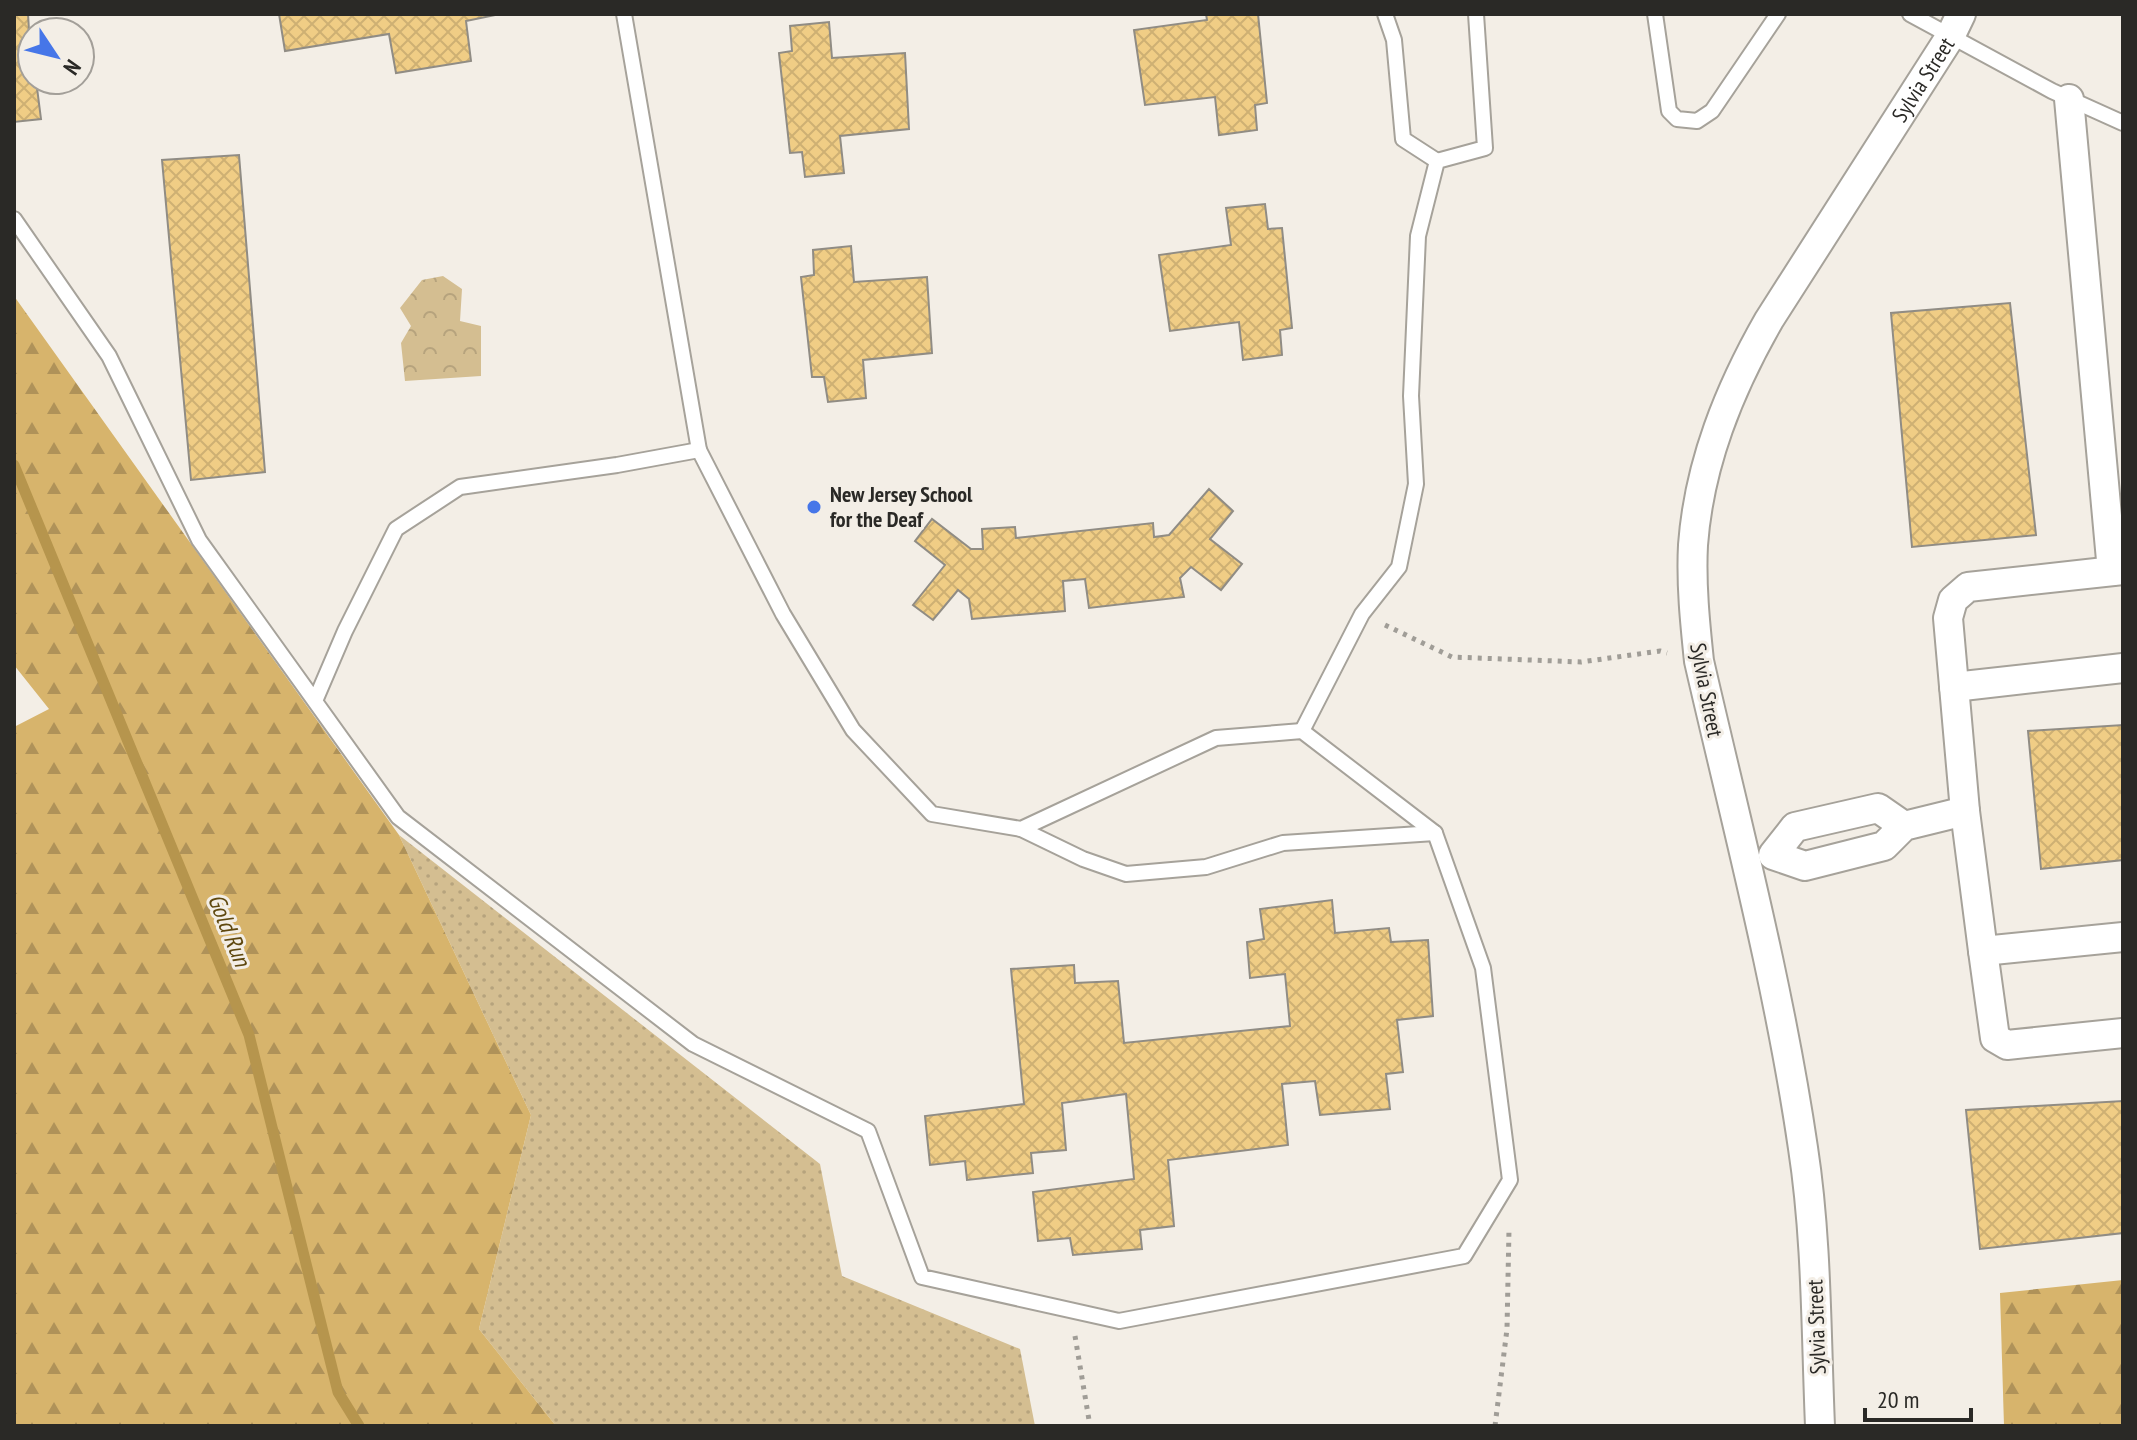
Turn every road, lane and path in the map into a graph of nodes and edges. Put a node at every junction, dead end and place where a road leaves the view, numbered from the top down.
1 (624, 14) edge
2 (1385, 14) edge
3 (1476, 14) edge
4 (1655, 14) edge
5 (1778, 14) edge
6 (1910, 14) edge
7 (1955, 26) edge
8 (2069, 99) junction
9 (2123, 123) edge
10 (1437, 161) junction
11 (14, 219) edge
12 (699, 450) junction
13 (2117, 570) edge
14 (1362, 614) junction
15 (1699, 661) junction
16 (2123, 668) edge
17 (1954, 687) junction
18 (315, 701) junction
19 (1302, 731) junction
20 (1965, 811) junction
21 (1904, 826) junction
22 (1021, 829) junction
23 (1435, 833) junction
24 (1773, 855) junction
25 (1745, 862) junction
26 (2123, 937) edge
27 (1983, 951) junction
28 (2123, 1033) edge
29 (1510, 1180) junction
30 (1070, 1310) junction
31 (1090, 1426) edge
32 (1495, 1426) edge
33 (1820, 1426) edge

1 - 12 lane
2 - 10 lane
3 - 10 lane
4 - 5 lane
6 - 7 lane
7 - 8 lane
7 - 15 street, Sylvia Street
8 - 9 lane
8 - 13 street
10 - 14 lane
11 - 18 lane
12 - 18 lane
12 - 22 lane
13 - 17 street
14 - 15 path
14 - 19 lane
15 - 25 street, Sylvia Street
16 - 17 street
17 - 20 street
18 - 30 lane
19 - 22 lane
19 - 23 lane
20 - 21 street
20 - 27 street
21 - 24 street
21 - 24 street
22 - 23 lane
23 - 29 lane
24 - 25 street
25 - 33 street, Sylvia Street
26 - 27 street
27 - 28 street
29 - 30 lane
29 - 32 path
30 - 31 path

